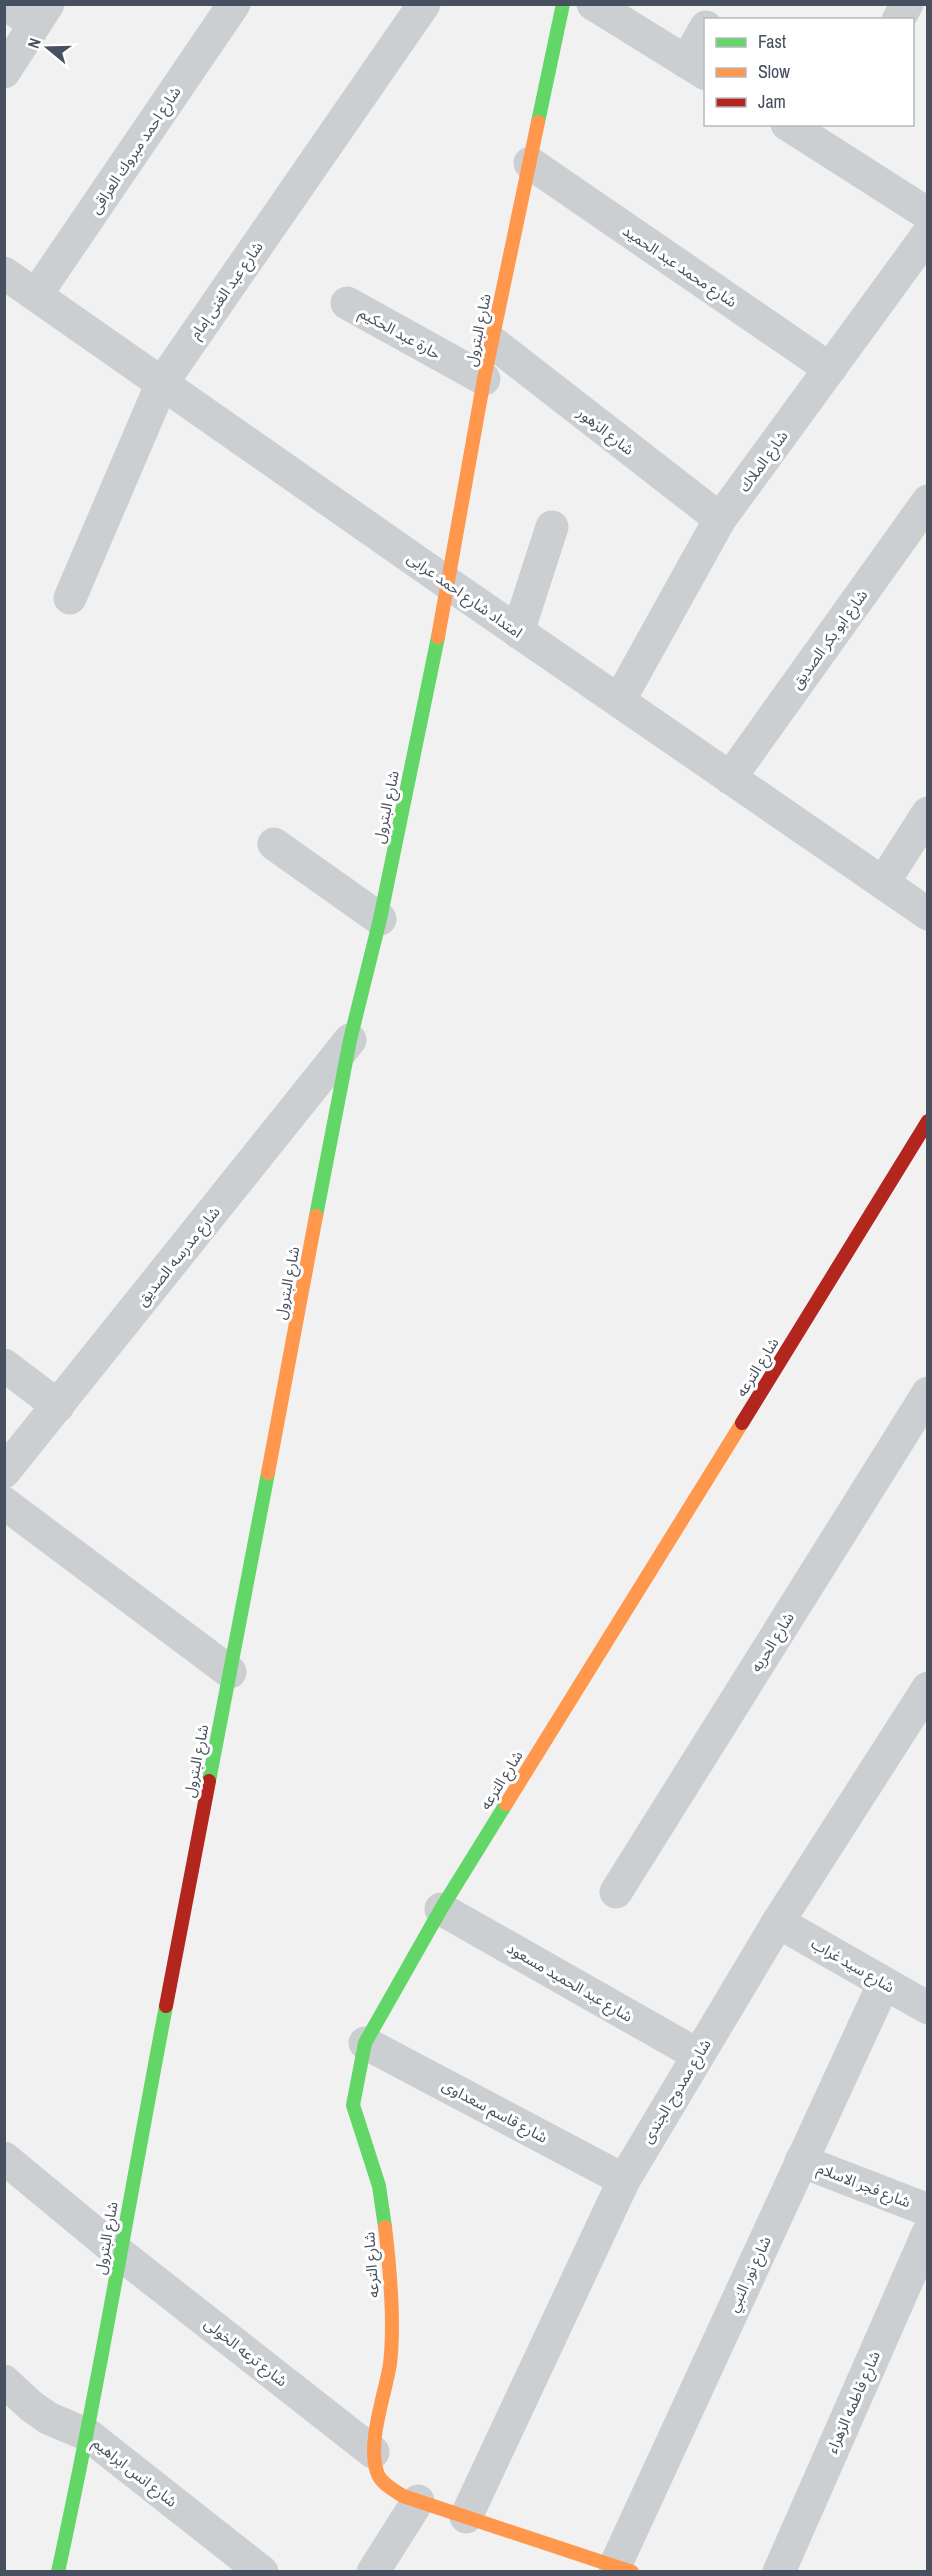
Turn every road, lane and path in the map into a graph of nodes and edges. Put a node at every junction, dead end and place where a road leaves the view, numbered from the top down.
1 (5, 4) edge
2 (234, 4) edge
3 (424, 4) edge
4 (563, 4) edge
5 (593, 4) edge
6 (718, 4) edge
7 (907, 4) edge
8 (41, 14) edge
9 (711, 18) edge
10 (899, 18) edge
11 (704, 32) edge
12 (696, 68) edge
13 (4, 72) edge
14 (793, 126) edge
15 (826, 135) edge
16 (530, 163) junction
17 (927, 214) edge
18 (927, 234) edge
19 (4, 273) edge
20 (36, 295) junction
21 (347, 303) dead end
22 (492, 342) junction
23 (830, 369) junction
24 (484, 380) junction
25 (162, 383) junction
26 (927, 501) edge
27 (720, 519) junction
28 (552, 527) dead end
29 (449, 584) junction
30 (70, 598) dead end
31 (518, 632) junction
32 (619, 701) junction
33 (730, 778) junction
34 (927, 813) edge
35 (274, 843) dead end
36 (883, 883) junction
37 (927, 914) edge
38 (380, 919) junction
39 (351, 1040) junction
40 (927, 1121) edge
41 (4, 1365) edge
42 (927, 1393) edge
43 (58, 1406) junction
44 (4, 1472) edge
45 (4, 1503) edge
46 (230, 1672) junction
47 (927, 1688) edge
48 (616, 1892) dead end
49 (441, 1909) junction
50 (778, 1922) junction
51 (884, 1983) junction
52 (926, 2003) edge
53 (365, 2043) junction
54 (698, 2055) junction
55 (4, 2158) edge
56 (801, 2161) junction
57 (624, 2180) junction
58 (927, 2210) edge
59 (927, 2233) edge
60 (119, 2253) junction
61 (4, 2381) edge
62 (88, 2435) junction
63 (373, 2452) junction
64 (418, 2501) junction
65 (466, 2517) junction
66 (578, 2563) edge
67 (624, 2569) edge
68 (58, 2571) edge
69 (262, 2571) edge
70 (373, 2571) edge
71 (779, 2571) edge

1 - 8 street
2 - 20 street, شارع احمد مبروك العراقى
3 - 25 street, شارع عبد الغنى إمام
4 - 16 street, شارع البترول
5 - 12 street
6 - 9 street
7 - 10 street
8 - 13 street
11 - 12 street
14 - 15 street
15 - 17 street
16 - 22 street, شارع البترول
16 - 23 street, شارع محمد عبد الحميد
18 - 23 street, شارع الملاك
19 - 20 street, امتداد شارع احمد عرابى
20 - 25 street, امتداد شارع احمد عرابى
21 - 24 street, حارة عبد الحكيم
22 - 24 street, شارع البترول
22 - 27 street, شارع الزهور
23 - 27 street, شارع الملاك
24 - 29 street, شارع البترول
25 - 29 street, امتداد شارع احمد عرابى
25 - 30 street, شارع عبد الغنى إمام
26 - 33 street, شارع ابو بكر الصديق
27 - 32 street, شارع الملاك
28 - 31 street
29 - 31 street, امتداد شارع احمد عرابى
29 - 38 street, شارع البترول
31 - 32 street, امتداد شارع احمد عرابى
32 - 33 street, امتداد شارع احمد عرابى
33 - 36 street, امتداد شارع احمد عرابى
34 - 36 street
35 - 38 street
36 - 37 street, امتداد شارع احمد عرابى
38 - 39 street, شارع البترول
39 - 43 street, شارع مدرسه الصديق
39 - 46 street, شارع البترول
40 - 49 street, شارع الترعه
41 - 43 street
42 - 48 street, شارع الحريه
43 - 44 street, شارع مدرسه الصديق
45 - 46 street
46 - 60 street, شارع البترول
47 - 50 street, شارع ممدوح الجندى
49 - 53 street, شارع الترعه
49 - 54 street, شارع عبد الحميد مسعود
50 - 51 street, شارع سيد غراب
50 - 54 street, شارع ممدوح الجندى
51 - 52 street, شارع سيد غراب
51 - 56 street, شارع نور النبي
53 - 57 street, شارع قاسم سعداوى
53 - 63 street, شارع الترعه
54 - 57 street, شارع ممدوح الجندى
55 - 60 street, شارع ترعه الخولى
56 - 58 street, شارع فجر الاسلام
56 - 67 street, شارع نور النبي
57 - 65 street, شارع ممدوح الجندى
59 - 71 street, شارع فاطمه الزهراء
60 - 62 street, شارع البترول
60 - 63 street, شارع ترعه الخولى
61 - 62 street, شارع انس ابراهيم
62 - 68 street, شارع البترول
62 - 69 street, شارع انس ابراهيم
63 - 64 street
64 - 65 street
64 - 70 street
65 - 66 street
66 - 67 street

